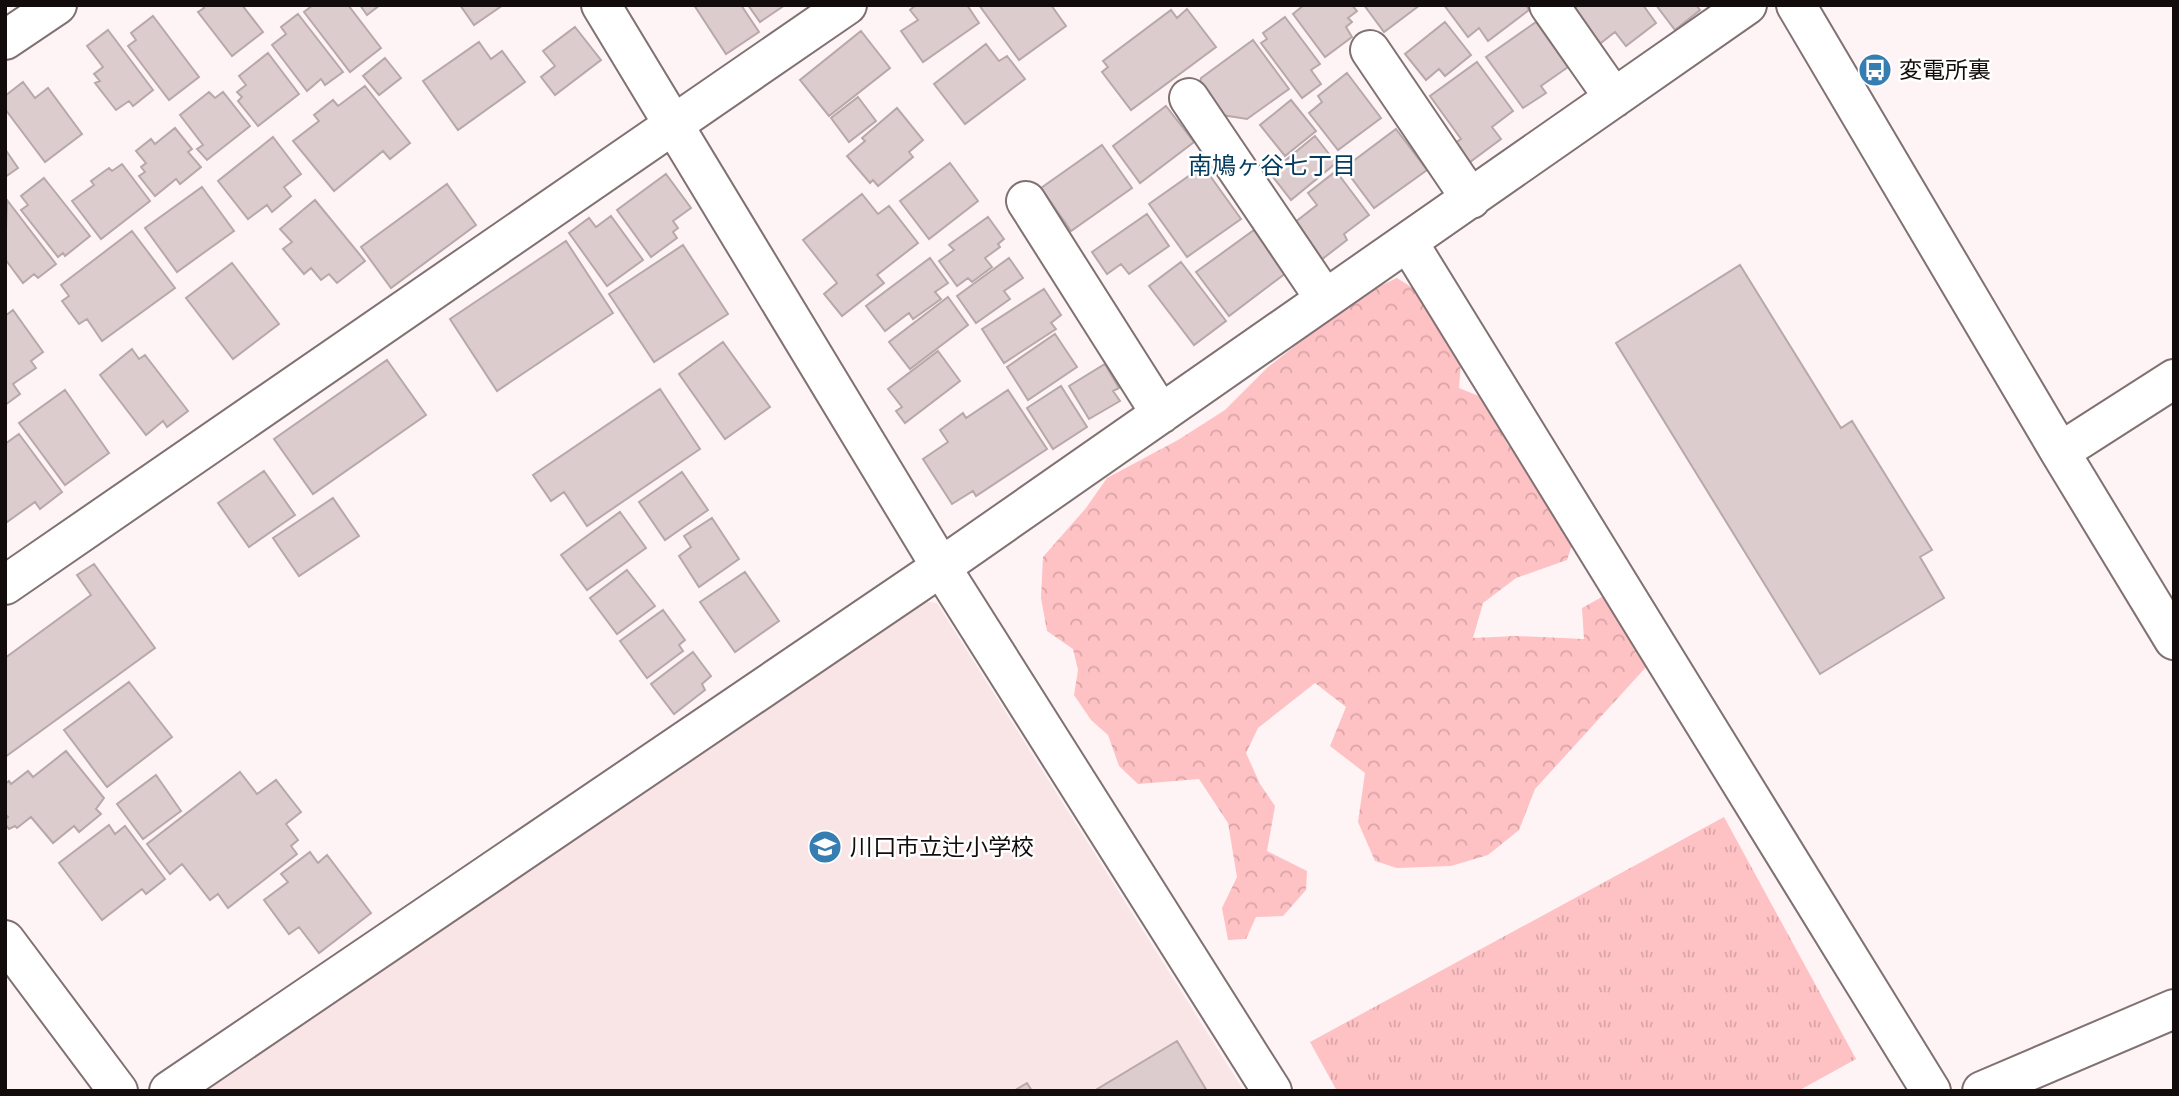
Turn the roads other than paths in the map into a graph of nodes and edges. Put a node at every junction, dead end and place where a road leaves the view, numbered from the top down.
1 (57, 5) edge
2 (601, 5) edge
3 (847, 5) edge
4 (1549, 5) edge
5 (1747, 5) edge
6 (1796, 5) edge
7 (5, 40) edge
8 (1370, 50) dead end
9 (1189, 97) dead end
10 (1614, 98) junction
11 (674, 124) junction
12 (1471, 198) junction
13 (1026, 201) dead end
14 (1408, 242) junction
15 (1325, 299) junction
16 (2174, 379) edge
17 (1161, 414) junction
18 (2060, 452) junction
19 (941, 567) junction
20 (5, 584) edge
21 (2174, 640) edge
22 (5, 940) edge
23 (2174, 1009) edge
24 (118, 1091) edge
25 (169, 1091) edge
26 (1272, 1091) edge
27 (1930, 1091) edge
28 (1982, 1091) edge

1 - 7 street
2 - 11 street
3 - 11 street
4 - 10 street
5 - 10 street
6 - 18 street
8 - 12 street
9 - 15 street
10 - 12 street
11 - 19 street
11 - 20 street
12 - 14 street
13 - 17 street
14 - 15 street
14 - 27 street
15 - 17 street
16 - 18 street
17 - 19 street
18 - 21 street
19 - 25 street
19 - 26 street
22 - 24 street
23 - 28 street

